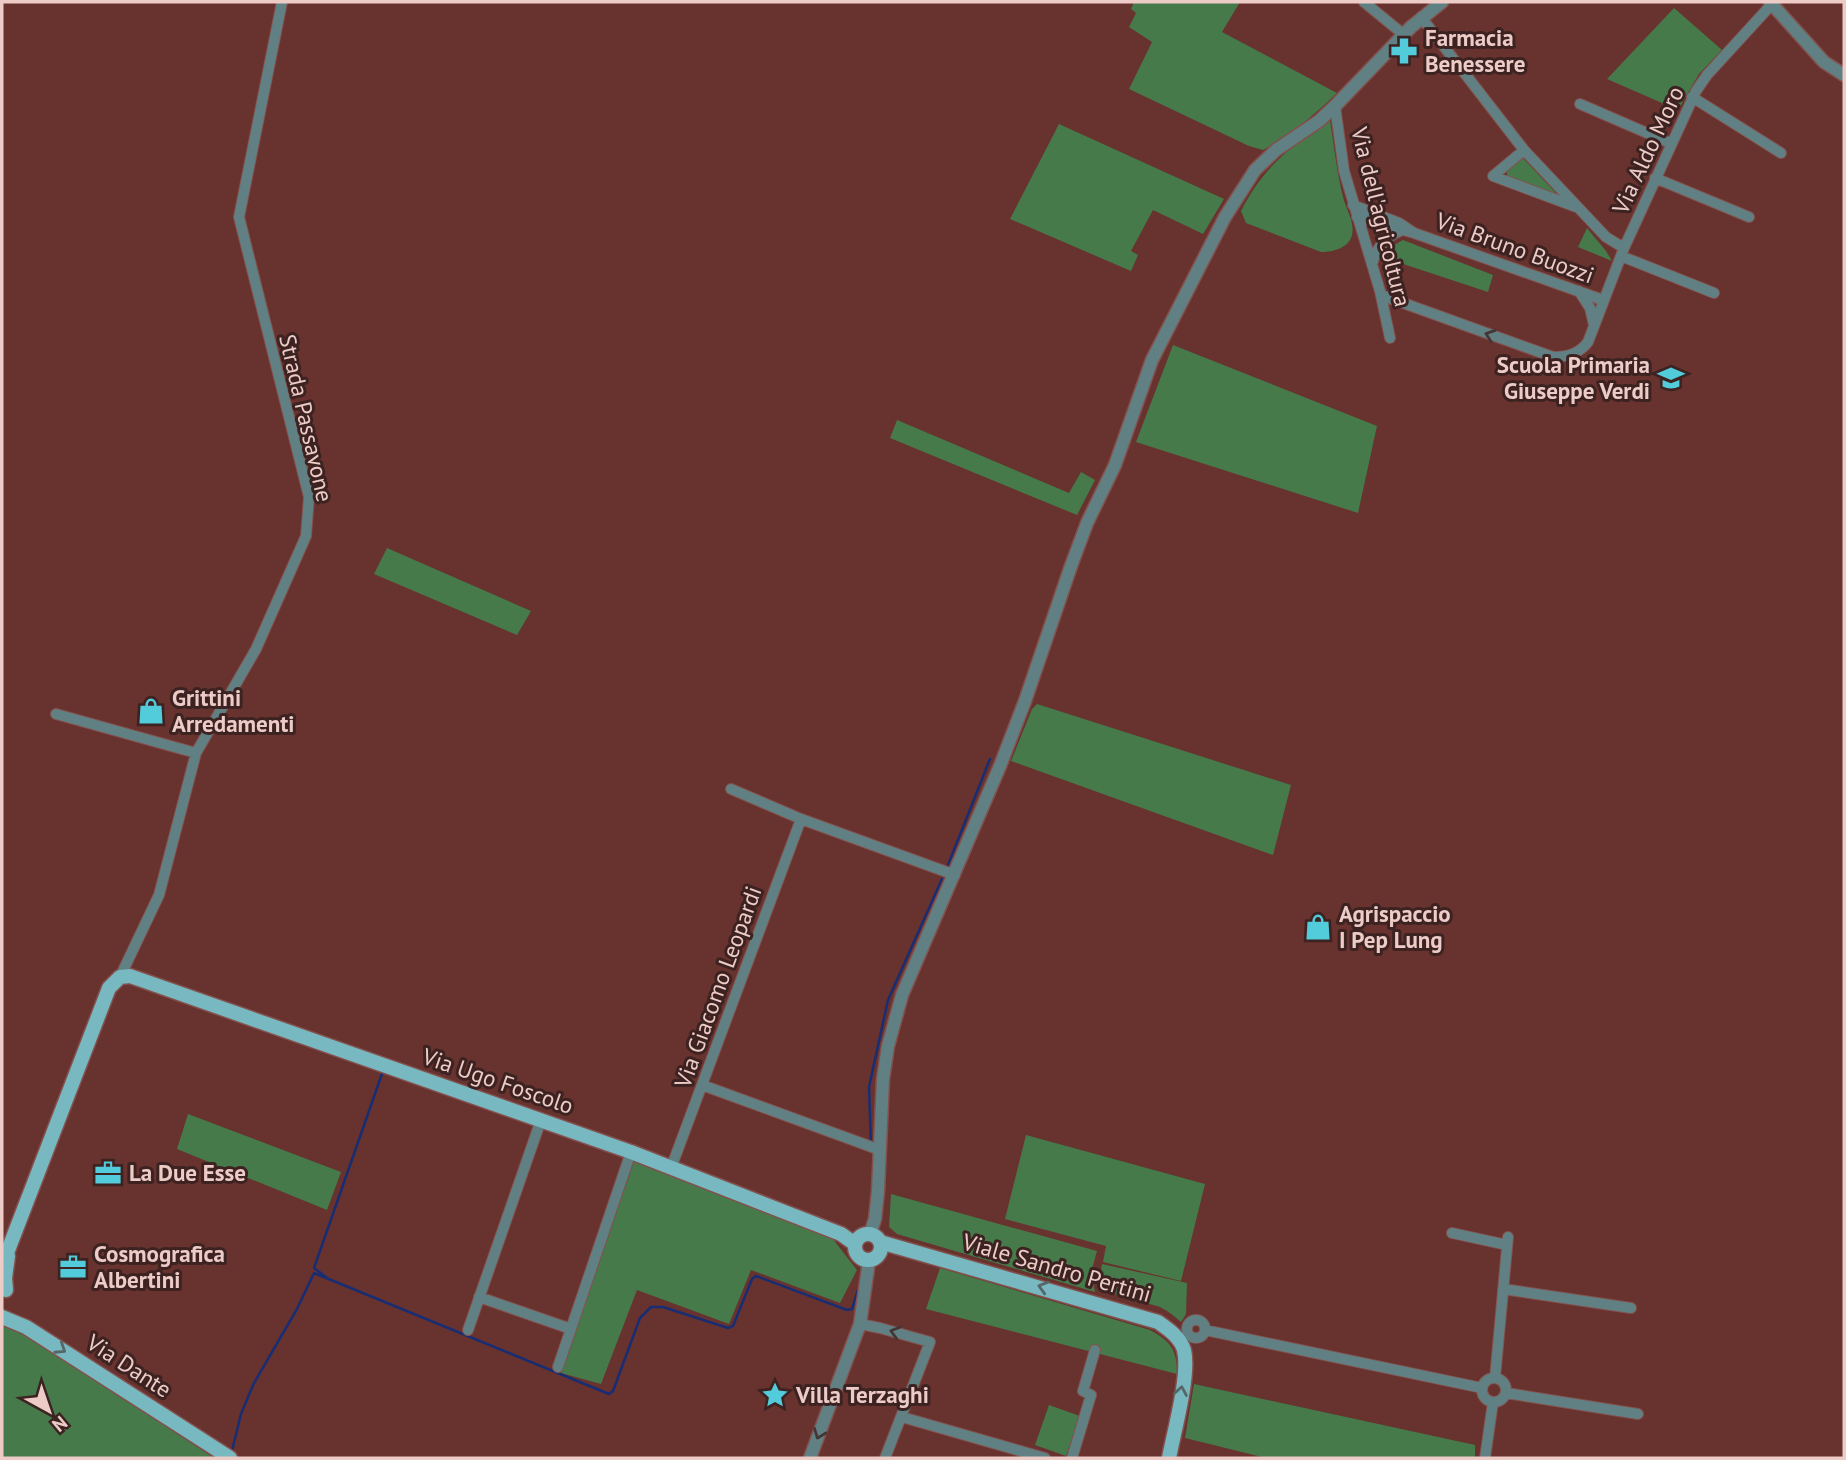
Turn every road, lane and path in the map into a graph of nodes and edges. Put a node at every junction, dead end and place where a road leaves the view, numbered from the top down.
1 (282, 2) edge
2 (1364, 2) edge
3 (1428, 2) edge
4 (1441, 2) edge
5 (1771, 3) edge
6 (1420, 17) junction
7 (1403, 34) junction
8 (1844, 75) edge
9 (1692, 97) junction
10 (1580, 104) dead end
11 (1335, 106) junction
12 (1670, 143) junction
13 (1524, 150) junction
14 (1781, 153) dead end
15 (1655, 178) junction
16 (1353, 205) junction
17 (1577, 207) junction
18 (1749, 217) dead end
19 (1357, 218) junction
20 (1408, 230) junction
21 (1623, 252) junction
22 (1371, 264) junction
23 (1579, 291) junction
24 (1714, 293) dead end
25 (1381, 295) junction
26 (1603, 300) junction
27 (1593, 329) junction
28 (1390, 338) dead end
29 (56, 714) dead end
30 (197, 753) junction
31 (731, 789) dead end
32 (801, 819) junction
33 (955, 875) junction
34 (120, 977) junction
35 (702, 1085) junction
36 (541, 1120) junction
37 (880, 1150) junction
38 (631, 1152) junction
39 (671, 1168) junction
40 (1452, 1233) dead end
41 (875, 1238) junction
42 (855, 1244) junction
43 (9, 1250) junction
44 (869, 1261) junction
45 (2, 1266) edge
46 (4, 1288) edge
47 (1503, 1289) junction
48 (479, 1297) junction
49 (1631, 1308) dead end
50 (2, 1316) edge
51 (860, 1324) junction
52 (571, 1329) junction
53 (468, 1330) dead end
54 (1205, 1330) junction
55 (1184, 1338) junction
56 (1094, 1350) dead end
57 (558, 1367) dead end
58 (1496, 1378) junction
59 (1482, 1388) junction
60 (1506, 1393) junction
61 (1493, 1402) junction
62 (1638, 1414) dead end
63 (902, 1417) junction
64 (1016, 1455) edge
65 (230, 1458) edge
66 (810, 1458) edge
67 (886, 1458) edge
68 (1045, 1458) edge
69 (1072, 1458) edge
70 (1169, 1458) edge
71 (1485, 1458) edge

1 - 30 street, Strada Passavone
2 - 7 street
3 - 6 street
4 - 6 street
5 - 8 street
5 - 9 street, Via Aldo Moro
6 - 7 street
6 - 13 street
7 - 11 street
9 - 12 street, Via Aldo Moro
9 - 14 street
10 - 12 street
11 - 16 street, Via dell'agricoltura
11 - 33 street
12 - 15 street, Via Aldo Moro
13 - 17 street
13 - 17 street
15 - 18 street
15 - 21 street, Via Aldo Moro
16 - 19 street, Via dell'agricoltura
16 - 20 street, Via Bruno Buozzi
17 - 21 street
19 - 20 street, Via Bruno Buozzi
19 - 22 street, Via dell'agricoltura
20 - 22 street, Via Bruno Buozzi
20 - 23 street, Via Bruno Buozzi
21 - 24 street
21 - 26 street, Via Aldo Moro
22 - 25 street, Via dell'agricoltura
23 - 26 street, Via Bruno Buozzi
23 - 27 street
27 -> 25 street
25 - 28 street, Via dell'agricoltura
26 - 27 street, Via Aldo Moro
29 - 30 street
30 - 34 street, Strada Passavone
31 - 32 street
32 - 33 street
32 - 35 street, Via Giacomo Leopardi
33 - 37 street
34 - 36 main road, Via Ugo Foscolo
34 - 43 main road
35 - 37 street
35 - 39 street, Via Giacomo Leopardi
36 - 38 main road, Via Ugo Foscolo
36 - 48 street
37 - 41 street
38 - 39 main road, Via Ugo Foscolo
38 - 52 street
39 - 42 main road, Via Ugo Foscolo
40 - 47 street
41 - 42 main road
41 - 44 main road
55 -> 41 main road, Viale Sandro Pertini
42 - 44 main road
43 - 45 main road
43 - 46 main road
44 - 51 street
46 - 50 main road
47 - 49 street
47 - 58 street
48 - 52 street
48 - 53 street
50 -> 65 main road, Via Dante
63 -> 51 street
51 -> 66 street
52 - 57 street
54 - 55 street
54 - 55 street
54 - 59 street
70 -> 55 main road
56 - 69 street
58 - 59 street
58 - 60 street
59 - 61 street
60 - 61 street
60 - 62 street
61 - 71 street
63 - 64 street
63 - 67 street
64 - 68 street

